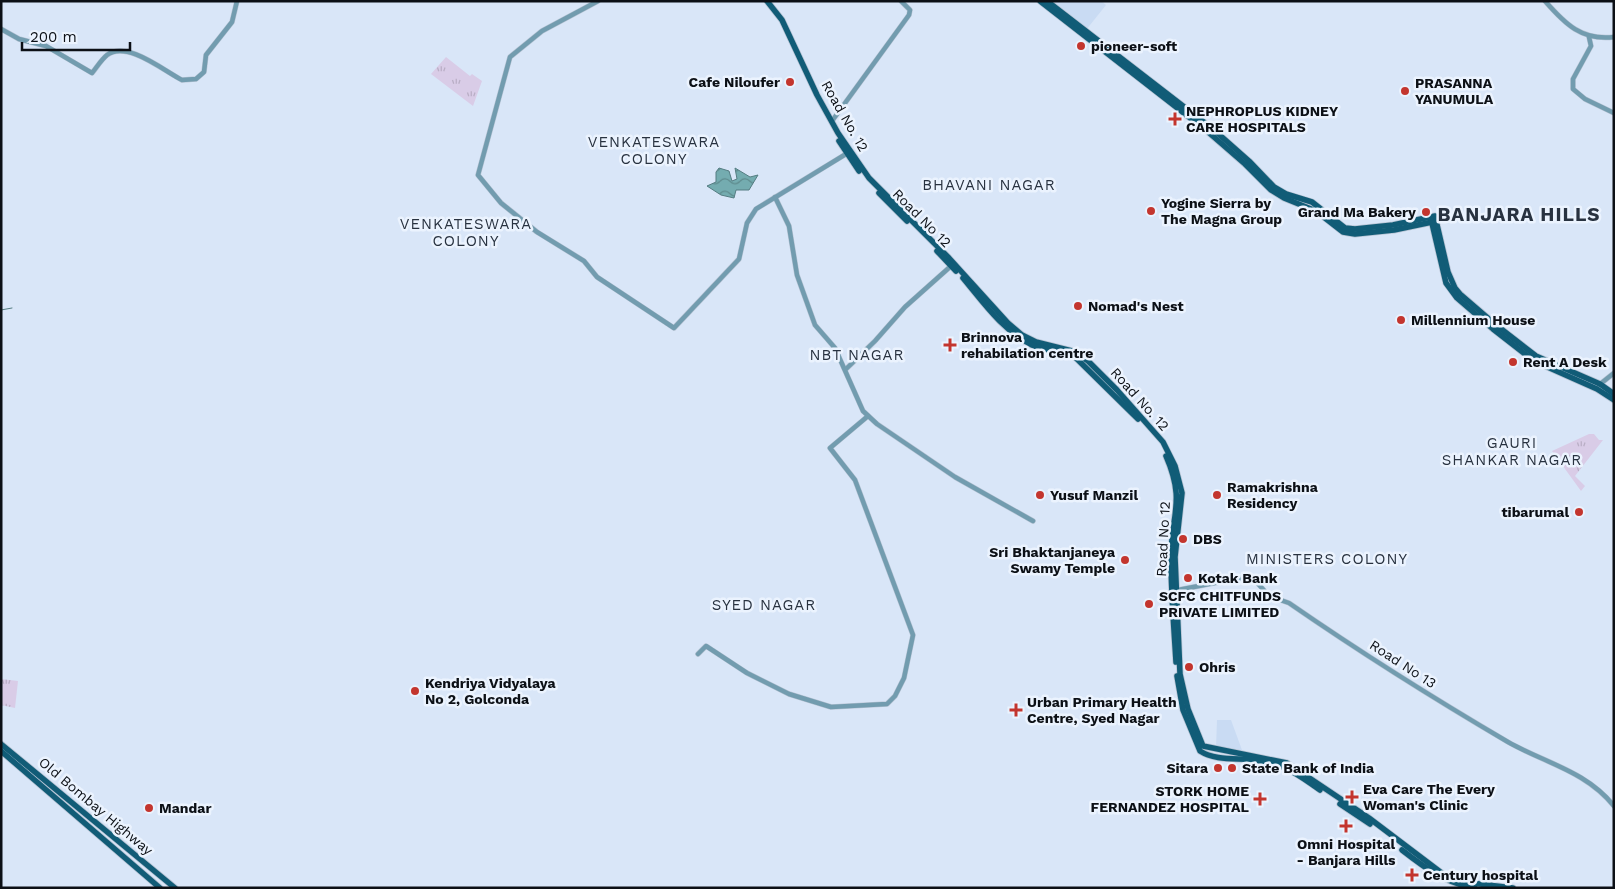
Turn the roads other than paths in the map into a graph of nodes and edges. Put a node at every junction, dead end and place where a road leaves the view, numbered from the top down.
1 (237, 1) edge
2 (598, 1) edge
3 (762, 1) edge
4 (767, 1) edge
5 (901, 1) edge
6 (1040, 1) edge
7 (1047, 1) edge
8 (1544, 1) edge
9 (1, 29) edge
10 (1589, 37) junction
11 (1614, 37) edge
12 (1614, 113) edge
13 (832, 121) junction
14 (846, 154) junction
15 (775, 197) junction
16 (1433, 220) junction
17 (951, 266) junction
18 (846, 369) junction
19 (1614, 373) edge
20 (1598, 386) junction
21 (1614, 394) edge
22 (1614, 400) edge
23 (868, 416) junction
24 (1033, 521) dead end
25 (1175, 591) junction
26 (698, 654) dead end
27 (1, 744) edge
28 (1, 751) edge
29 (1614, 806) edge
30 (1407, 851) junction
31 (160, 888) edge
32 (175, 888) edge
33 (1474, 888) edge
34 (1513, 888) edge

1 - 9 street
2 - 15 street
3 - 14 main road, Road No 12
4 - 13 main road, Road No. 12
5 - 13 street
6 - 16 main road
7 - 16 main road
8 - 10 street
10 - 11 street
10 - 12 street
13 - 25 main road, Road No. 12
14 - 15 street
14 - 17 main road, Road No 12
15 - 18 street
16 - 20 main road
17 - 18 street
17 - 25 main road, Road No 12
18 - 23 street
19 - 20 street
20 - 21 main road
20 - 22 main road
23 - 24 street
23 - 26 street
25 - 29 street, Road No 13
25 - 30 main road, Road No. 12
27 - 32 main road, Old Bombay Highway
28 - 31 main road, Old Bombay Highway
30 - 33 main road
30 - 34 main road, Road No. 12

